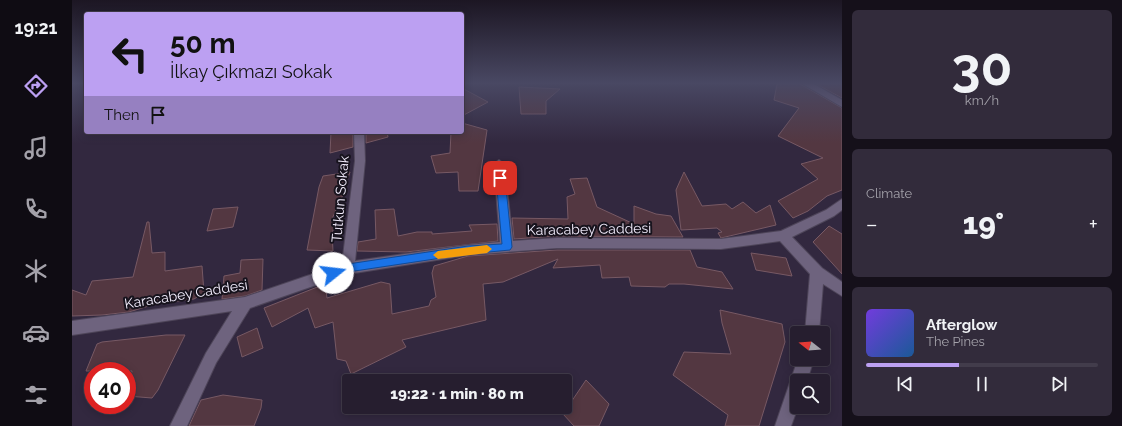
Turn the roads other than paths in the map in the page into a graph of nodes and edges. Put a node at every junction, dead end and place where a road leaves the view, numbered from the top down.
1 (359, 134) edge
2 (499, 164) dead end
3 (842, 204) edge
4 (783, 236) junction
5 (507, 247) junction
6 (348, 268) junction
7 (817, 272) junction
8 (842, 290) edge
9 (245, 303) junction
10 (813, 326) edge
11 (72, 328) edge
12 (790, 406) edge
13 (178, 426) edge
14 (783, 426) edge

1 - 6 street, Tutkun Sokak
2 - 5 street
3 - 4 street, Karacabey Caddesi
4 - 5 street, Karacabey Caddesi
4 - 7 street
5 - 6 street, Karacabey Caddesi
6 - 9 street, Karacabey Caddesi
7 - 8 street
7 - 10 street
9 - 11 street, Karacabey Caddesi
9 - 13 street
12 - 14 street

